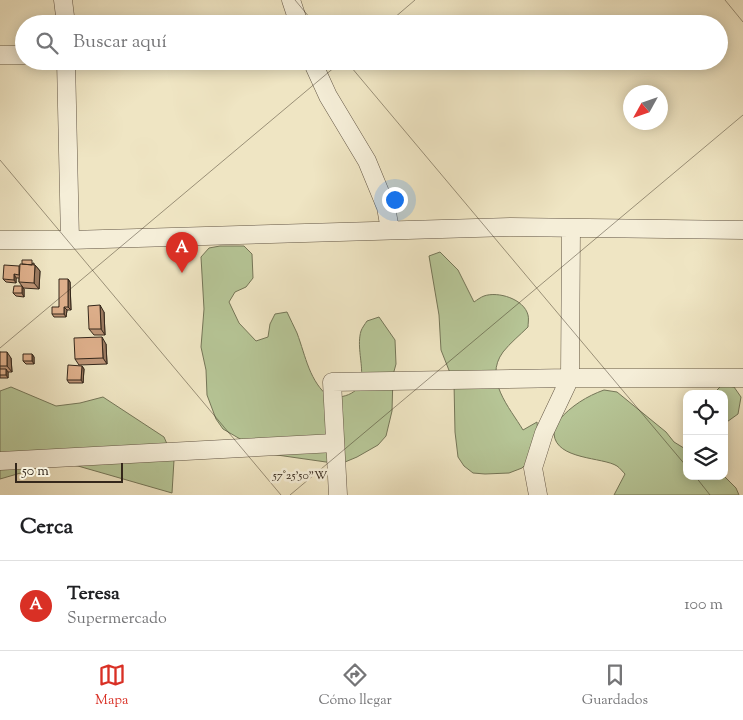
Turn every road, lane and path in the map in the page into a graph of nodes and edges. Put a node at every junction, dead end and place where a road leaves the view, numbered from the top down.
1 (63, 0) edge
2 (290, 0) edge
3 (65, 15) edge
4 (296, 15) edge
5 (0, 55) edge
6 (15, 55) edge
7 (66, 70) edge
8 (316, 70) edge
9 (570, 228) junction
10 (390, 230) junction
11 (743, 230) edge
12 (0, 240) edge
13 (70, 240) junction
14 (570, 378) junction
15 (743, 378) edge
16 (335, 443) junction
17 (0, 461) edge
18 (338, 495) edge
19 (538, 495) edge

1 - 3 street
2 - 4 street
5 - 6 street
7 - 13 street
8 - 10 street
9 - 10 street
9 - 11 street
9 - 14 street
10 - 13 street
12 - 13 street
14 - 15 street
14 - 16 street
14 - 19 street
16 - 17 street
16 - 18 street

